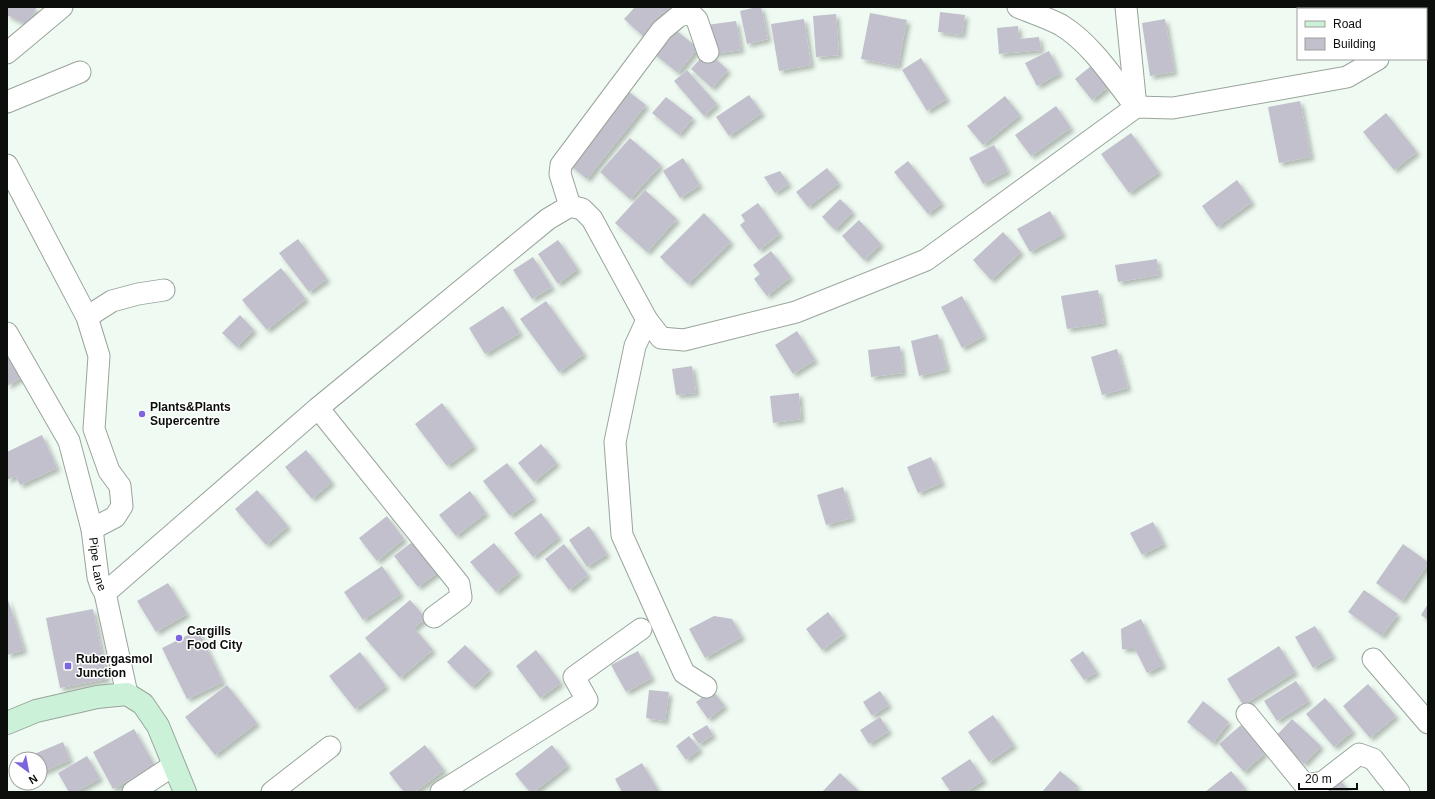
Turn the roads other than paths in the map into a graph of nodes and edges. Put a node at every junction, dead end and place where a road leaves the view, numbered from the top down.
1 (62, 7) edge
2 (1018, 7) edge
3 (1126, 7) edge
4 (708, 52) dead end
5 (7, 53) edge
6 (1376, 60) edge
7 (80, 72) dead end
8 (7, 102) edge
9 (1136, 107) junction
10 (7, 165) edge
11 (570, 206) junction
12 (164, 290) dead end
13 (87, 317) junction
14 (647, 320) junction
15 (7, 332) edge
16 (318, 408) junction
17 (92, 529) junction
18 (105, 593) junction
19 (434, 617) dead end
20 (640, 629) dead end
21 (1373, 659) dead end
22 (706, 688) dead end
23 (127, 694) junction
24 (1247, 714) dead end
25 (1428, 723) edge
26 (7, 724) edge
27 (330, 747) dead end
28 (174, 765) junction
29 (133, 792) edge
30 (185, 792) edge
31 (272, 792) edge
32 (441, 792) edge
33 (1399, 792) edge

1 - 5 street
2 - 9 street
3 - 9 street
4 - 11 street
6 - 9 street
7 - 8 street
9 - 14 street
10 - 13 street
11 - 14 street
11 - 16 street
12 - 13 street
13 - 17 street
14 - 22 street
15 - 17 street, Pipe Lane
16 - 18 street
16 - 19 street
17 - 18 street, Pipe Lane
18 - 23 street, Pipe Lane
20 - 32 street
21 - 25 street
23 - 26 street
23 - 28 street
24 - 33 street
27 - 31 street
28 - 29 street
28 - 30 street

